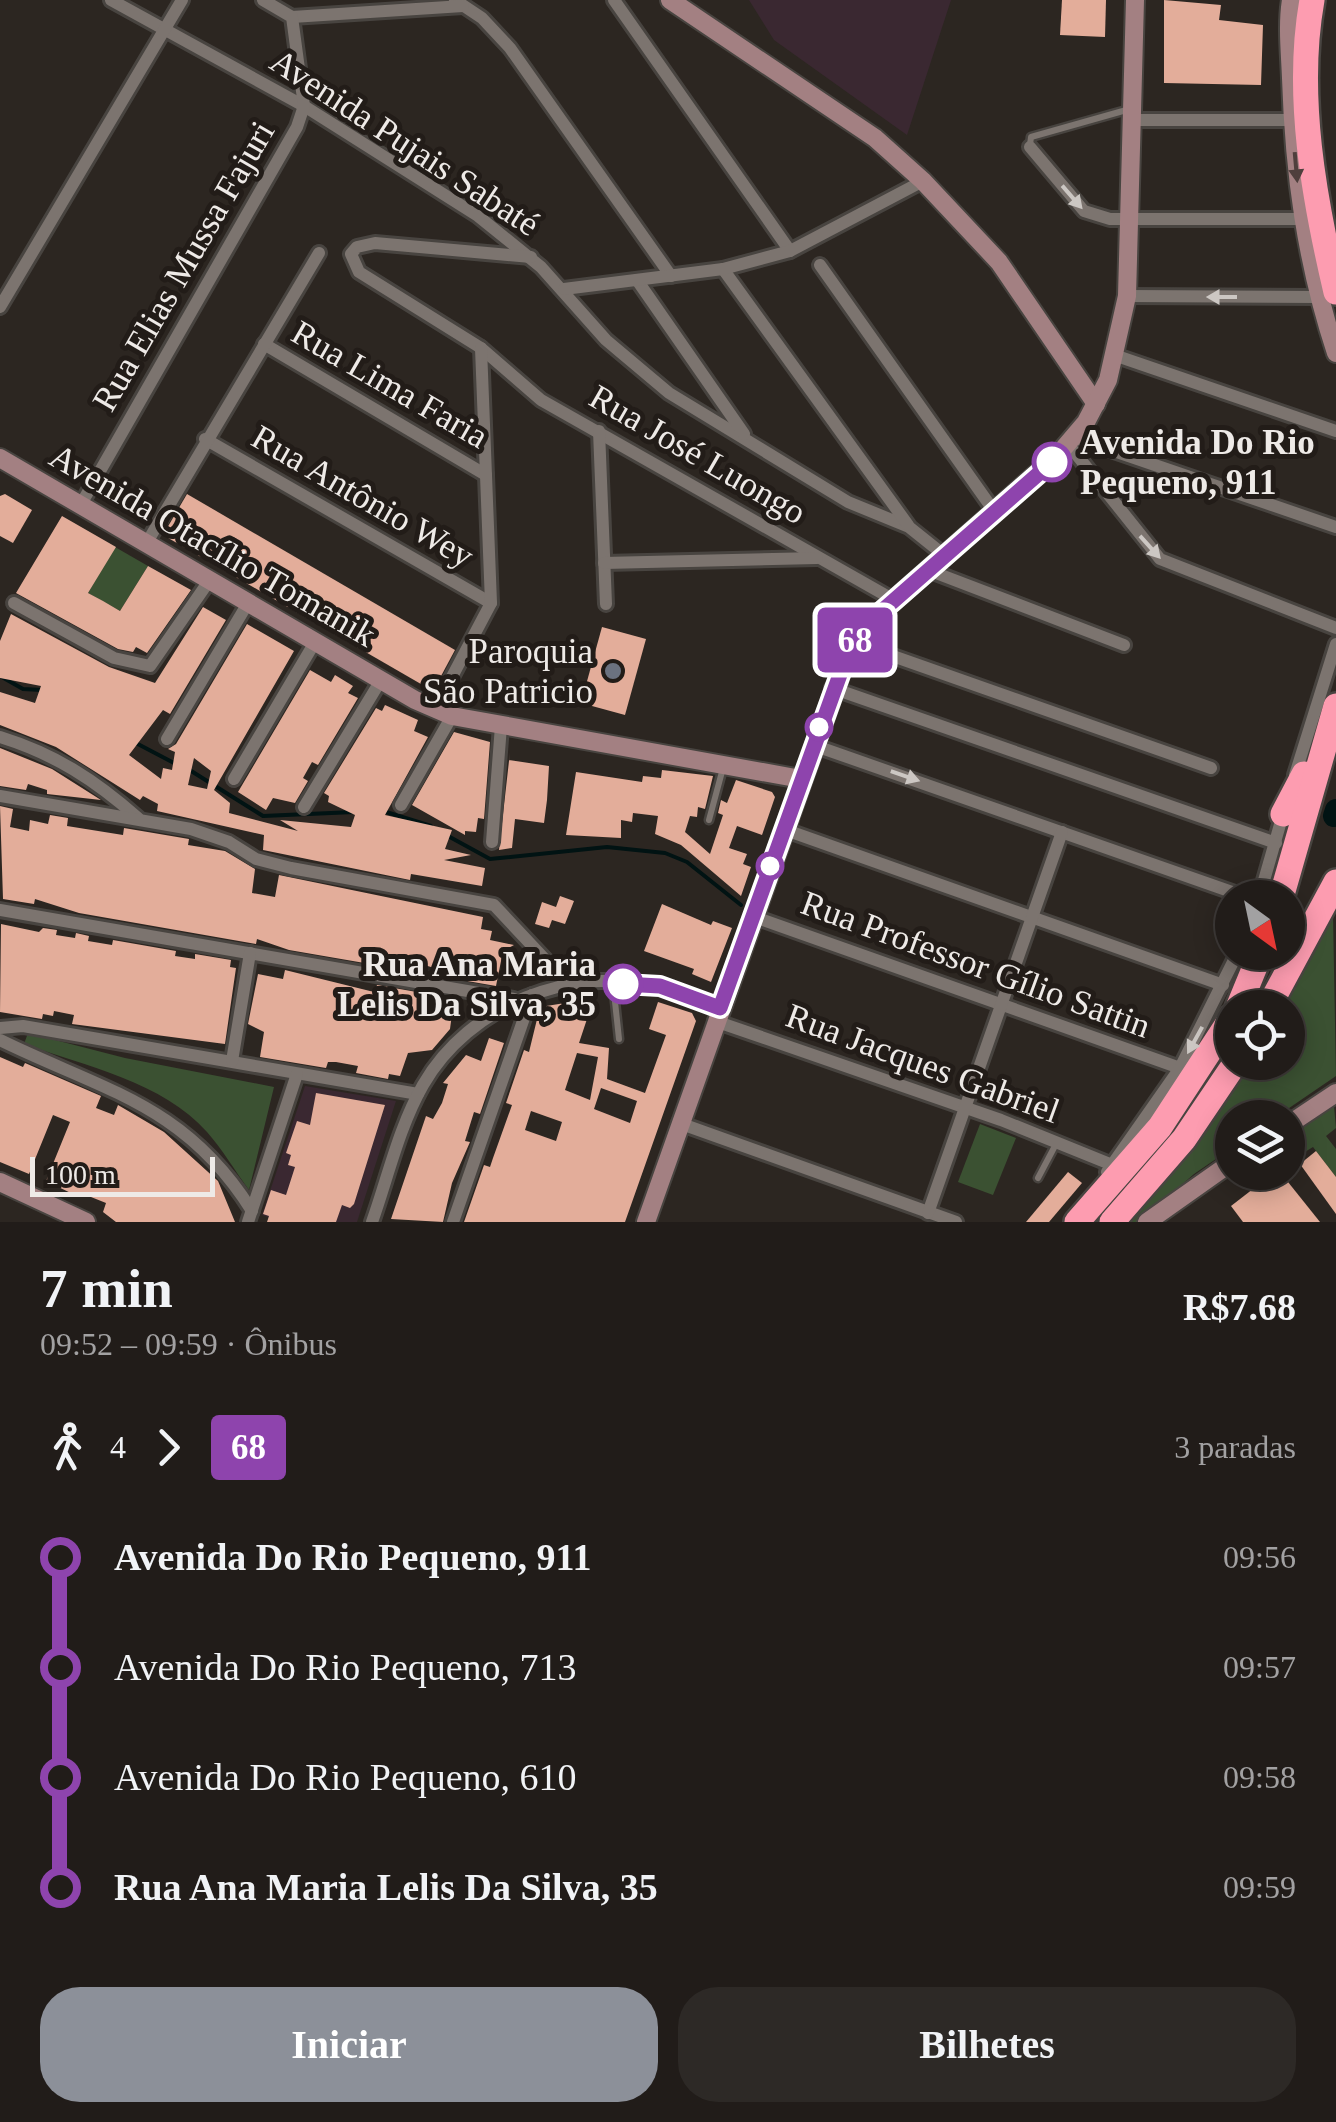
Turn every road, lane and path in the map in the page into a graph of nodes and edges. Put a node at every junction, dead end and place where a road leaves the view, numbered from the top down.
1 (112, 0) edge
2 (182, 0) edge
3 (263, 0) edge
4 (614, 0) edge
5 (670, 0) edge
6 (1136, 0) edge
7 (1290, 0) edge
8 (1299, 0) edge
9 (1312, 0) edge
10 (459, 3) edge
11 (292, 17) junction
12 (163, 30) junction
13 (1304, 43) junction
14 (304, 106) junction
15 (1132, 114) junction
16 (1292, 120) junction
17 (1030, 146) joint
18 (923, 182) junction
19 (1131, 217) junction
20 (1302, 219) junction
21 (790, 251) junction
22 (319, 253) dead end
23 (531, 257) junction
24 (820, 265) dead end
25 (723, 268) junction
26 (671, 276) junction
27 (637, 280) junction
28 (564, 289) junction
29 (1327, 294) edge
30 (1127, 296) junction
31 (0, 308) edge
32 (264, 344) junction
33 (481, 348) junction
34 (1336, 353) edge
35 (1117, 356) junction
36 (1096, 404) junction
37 (599, 431) junction
38 (1336, 432) edge
39 (205, 439) junction
40 (748, 440) junction
41 (1070, 441) junction
42 (0, 458) edge
43 (486, 475) junction
44 (80, 506) junction
45 (994, 512) junction
46 (909, 527) junction
47 (1336, 527) edge
48 (146, 544) junction
49 (944, 556) junction
50 (820, 558) junction
51 (604, 563) junction
52 (928, 570) junction
53 (209, 581) junction
54 (894, 600) junction
55 (491, 602) junction
56 (14, 603) dead end
57 (248, 603) junction
58 (606, 604) dead end
59 (1336, 628) edge
60 (314, 642) junction
61 (853, 642) junction
62 (1124, 644) dead end
63 (1336, 644) edge
64 (381, 680) junction
65 (832, 688) junction
66 (443, 712) junction
67 (1333, 715) edge
68 (501, 726) junction
69 (0, 737) edge
70 (167, 739) dead end
71 (813, 744) junction
72 (724, 762) junction
73 (1211, 768) dead end
74 (234, 779) dead end
75 (801, 780) junction
76 (0, 796) edge
77 (401, 805) dead end
78 (304, 807) dead end
79 (1283, 814) junction
80 (138, 818) junction
81 (709, 820) dead end
82 (783, 829) junction
83 (1062, 832) junction
84 (492, 842) dead end
85 (1276, 843) junction
86 (1265, 880) edge
87 (1285, 880) edge
88 (1336, 882) edge
89 (1215, 886) edge
90 (0, 910) edge
91 (752, 916) junction
92 (1032, 918) junction
93 (250, 953) junction
94 (613, 983) junction
95 (572, 987) junction
96 (1216, 990) edge
97 (1278, 990) edge
98 (532, 995) junction
99 (514, 999) junction
100 (1002, 1004) junction
101 (718, 1014) junction
102 (1215, 1019) edge
103 (0, 1028) edge
104 (619, 1039) dead end
105 (0, 1040) edge
106 (1215, 1044) edge
107 (232, 1061) junction
108 (1180, 1068) junction
109 (297, 1074) junction
110 (1224, 1080) edge
111 (1336, 1093) edge
112 (418, 1094) junction
113 (965, 1107) junction
114 (1305, 1114) edge
115 (679, 1124) junction
116 (1057, 1143) junction
117 (1110, 1164) junction
118 (1215, 1174) edge
119 (1038, 1178) dead end
120 (0, 1182) edge
121 (1094, 1200) junction
122 (928, 1213) junction
123 (250, 1216) edge
124 (86, 1222) edge
125 (372, 1222) edge
126 (454, 1222) edge
127 (646, 1222) edge
128 (956, 1222) edge
129 (1076, 1222) edge
130 (1112, 1222) edge
131 (1147, 1222) edge

1 - 12 street, Avenida Pujais Sabaté
2 - 12 street
3 - 11 street
4 - 21 street
5 - 18 main road
6 - 15 main road
7 - 16 main road
8 - 13 highway
9 - 13 highway
10 - 11 street
10 - 26 street
11 - 14 street
12 - 14 street, Avenida Pujais Sabaté
12 - 31 street
13 - 29 highway
14 - 23 street, Avenida Pujais Sabaté
14 - 44 street, Rua Elias Mussa Fajuri
15 - 16 street
15 - 17 lane
15 - 19 main road
16 -> 20 main road
17 -> 19 street
18 - 21 street
18 - 36 main road
19 - 20 street
19 - 30 main road
20 - 29 main road
21 - 25 street
22 - 32 street
23 - 28 street, Avenida Pujais Sabaté
23 - 33 street, Rua José Luongo
24 - 45 street
25 - 26 street
25 - 46 street
26 - 27 street
27 - 28 street
27 - 40 street
28 - 40 street, Avenida Pujais Sabaté
29 -> 30 street
29 - 34 main road
30 - 35 main road
32 - 39 street
32 - 43 street, Rua Lima Faria
33 - 37 street, Rua José Luongo
33 - 43 street
35 - 36 main road
35 - 38 street
36 - 41 main road
37 - 50 street, Rua José Luongo
37 - 51 street
39 - 48 street
39 - 55 street, Rua Antônio Wey
40 - 46 street, Avenida Pujais Sabaté
41 - 45 main road
41 - 47 street
41 -> 59 street
42 - 44 main road, Avenida Otacílio Tomanik
43 - 55 street
44 - 48 main road, Avenida Otacílio Tomanik
45 - 49 main road
46 - 49 street, Avenida Pujais Sabaté
48 - 53 main road, Avenida Otacílio Tomanik
49 - 52 main road
50 - 51 street
50 - 54 street, Rua José Luongo
51 - 58 street
52 - 54 main road
52 - 62 street
53 - 56 street
53 - 57 main road, Avenida Otacílio Tomanik
54 - 61 main road
55 - 66 street
57 - 60 main road, Avenida Otacílio Tomanik
57 - 70 street
60 - 64 main road, Avenida Otacílio Tomanik
60 - 74 street
61 - 65 main road
61 - 73 street
63 - 79 street
64 - 66 main road, Avenida Otacílio Tomanik
64 - 78 street
65 - 71 main road
65 - 85 street
66 - 68 main road, Avenida Otacílio Tomanik
66 - 77 street
67 - 79 highway
67 - 87 highway
68 - 72 main road, Avenida Otacílio Tomanik
68 - 84 street
69 - 80 street
71 - 75 main road
71 -> 83 street
72 - 75 main road, Avenida Otacílio Tomanik
72 - 81 lane
75 - 82 main road
76 - 80 street
79 - 85 street
80 - 95 street
82 - 91 main road
82 - 92 street
83 - 89 street
83 - 92 street
85 - 86 street
88 - 97 highway
90 - 93 street
91 - 100 street, Rua Professor Gílio Sattin
91 - 101 main road
92 - 96 street
92 - 100 street
93 - 99 street
93 - 107 street
94 - 95 street, Rua Jacques Gabriel
94 - 101 street, Rua Jacques Gabriel
94 - 104 lane
95 - 98 street, Rua Jacques Gabriel
98 - 99 street, Rua Jacques Gabriel
98 - 126 street
99 - 112 street
100 - 108 street, Rua Professor Gílio Sattin
100 - 113 street
101 - 113 street, Rua Jacques Gabriel
101 - 115 main road
102 -> 108 street
103 - 107 street
105 - 123 street
106 - 121 highway
107 - 109 street
108 - 117 street
109 - 112 street
109 - 123 street
110 - 130 highway
111 - 114 main road
112 - 125 street
113 - 116 street, Rua Jacques Gabriel
113 - 122 street
115 - 122 street
115 - 127 main road
116 - 117 street, Rua Jacques Gabriel
116 - 119 lane
117 - 121 street
118 - 131 main road
120 - 124 main road
121 - 129 highway
122 - 128 street

